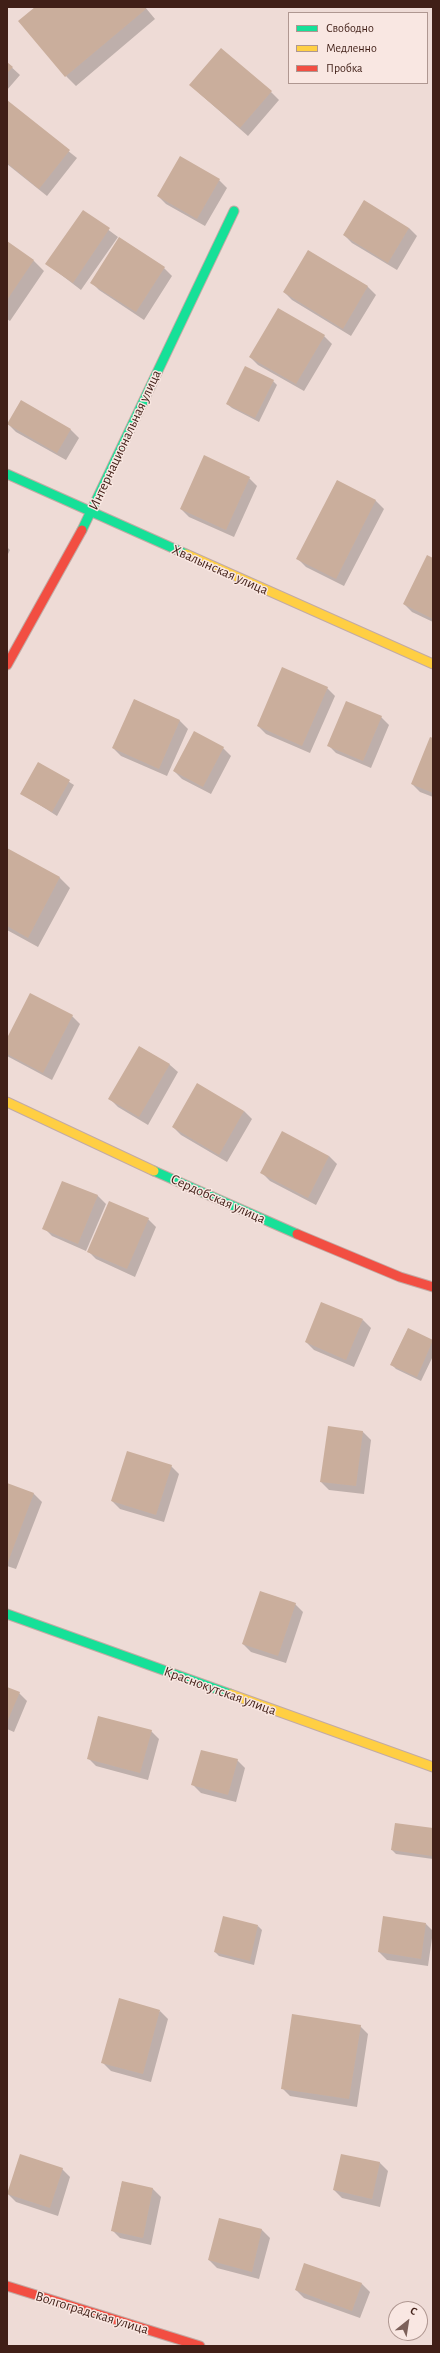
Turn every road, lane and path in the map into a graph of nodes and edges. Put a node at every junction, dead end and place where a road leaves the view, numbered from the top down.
1 (234, 211) dead end
2 (7, 474) edge
3 (91, 513) junction
4 (433, 664) edge
5 (7, 665) edge
6 (7, 1102) edge
7 (433, 1287) edge
8 (7, 1614) edge
9 (433, 1767) edge
10 (7, 2286) edge
11 (200, 2346) edge

1 - 3 street, Интернациональная улица
2 - 3 street, Хвалынская улица
3 - 4 street, Хвалынская улица
3 - 5 street, Интернациональная улица
6 - 7 street, Сердобская улица
8 - 9 street, Краснокутская улица
10 - 11 street, Волгоградская улица

